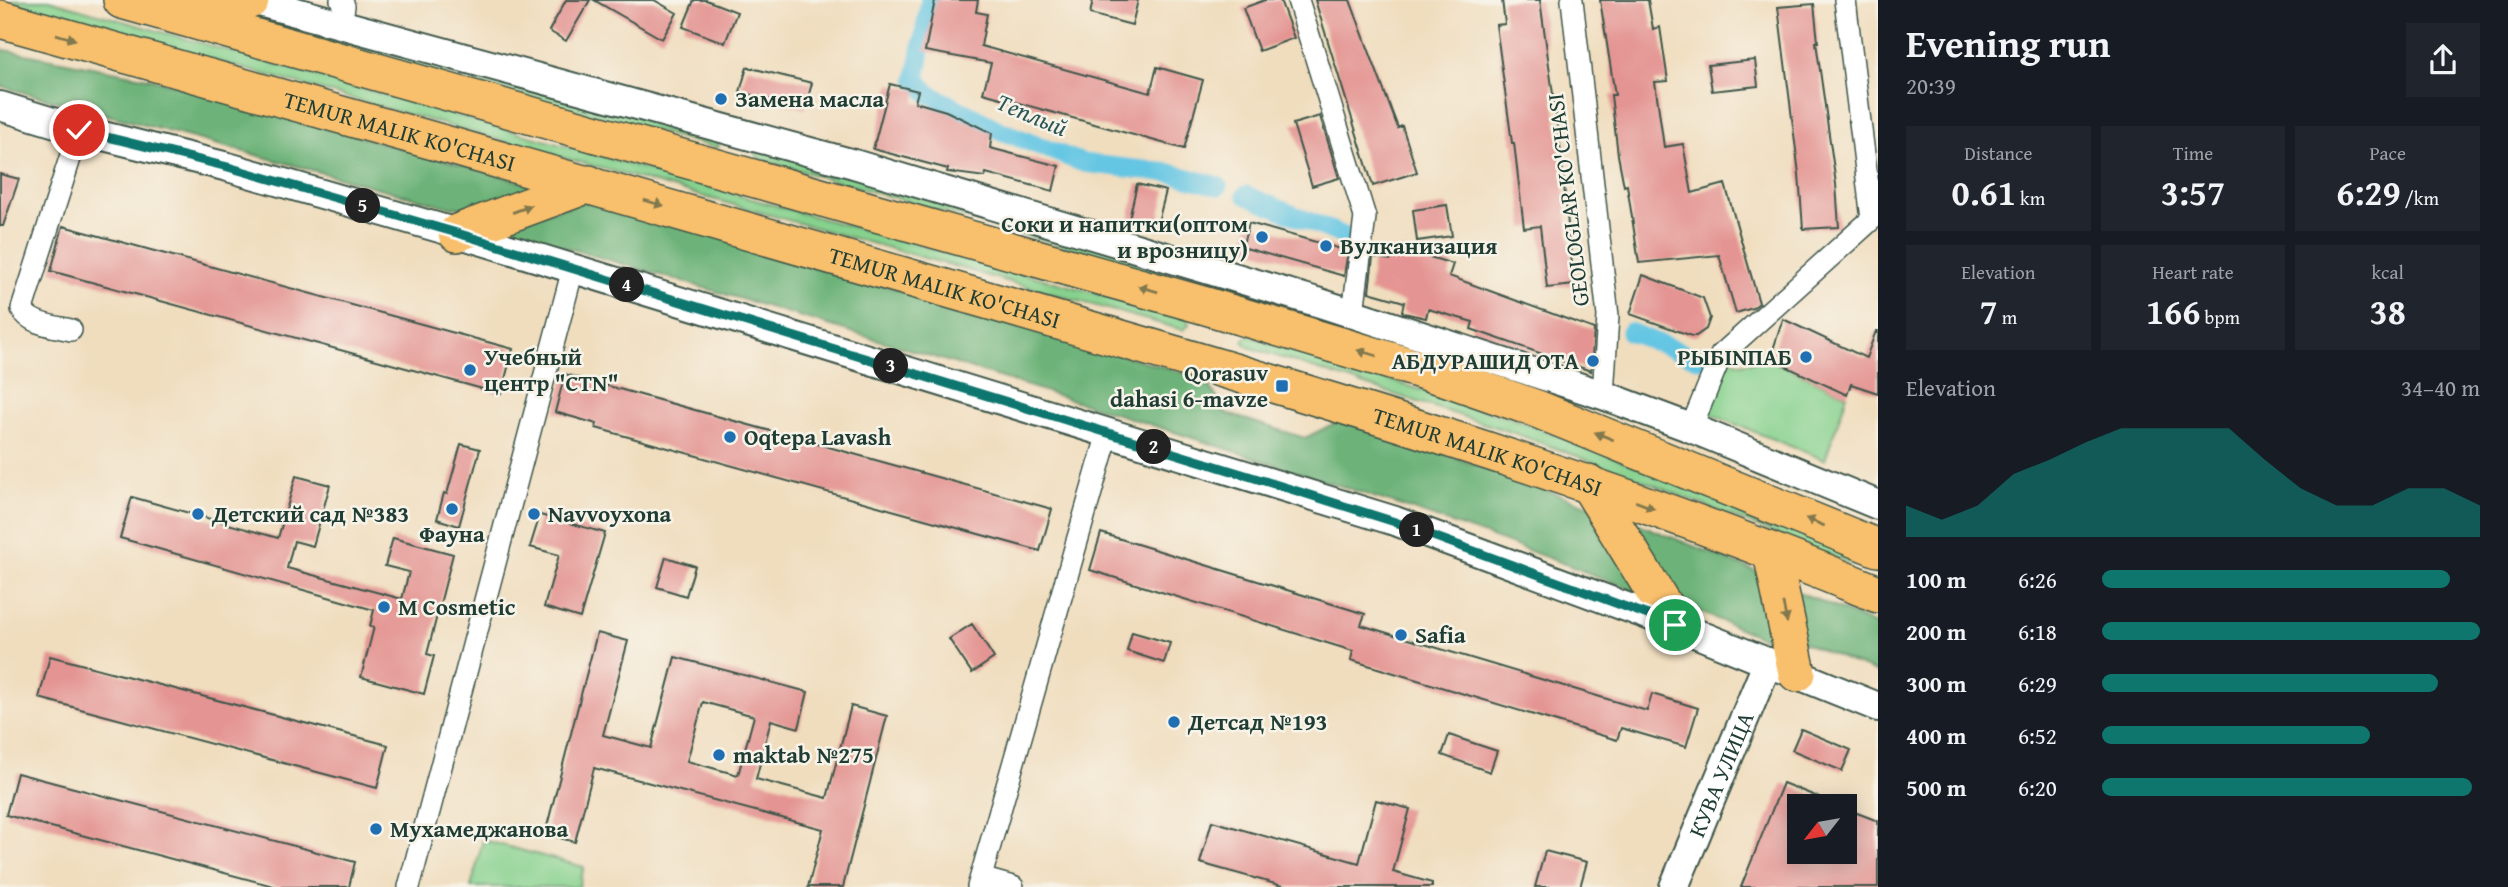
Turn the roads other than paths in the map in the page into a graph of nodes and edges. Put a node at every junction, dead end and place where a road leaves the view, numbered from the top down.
1 (251, 0) edge
2 (1298, 0) edge
3 (1572, 0) edge
4 (1845, 0) edge
5 (134, 4) edge
6 (341, 13) edge
7 (0, 19) edge
8 (0, 106) edge
9 (79, 130) junction
10 (589, 184) junction
11 (1876, 218) edge
12 (457, 233) junction
13 (573, 269) junction
14 (1218, 309) junction
15 (1353, 313) junction
16 (71, 330) dead end
17 (1202, 362) junction
18 (1603, 395) junction
19 (1690, 428) junction
20 (1108, 433) junction
21 (1588, 483) junction
22 (1878, 505) edge
23 (1878, 548) edge
24 (1772, 553) junction
25 (1878, 594) edge
26 (1675, 625) junction
27 (1782, 668) junction
28 (1878, 707) edge
29 (980, 883) edge
30 (409, 887) edge
31 (1013, 887) edge
32 (1674, 887) edge

1 - 5 highway
1 - 6 street
2 - 15 street
3 - 18 street, GEOLOGLAR KO'CHASI
4 - 11 street
14 -> 5 highway
6 - 15 street
7 -> 10 highway, TEMUR MALIK KO'CHASI
8 - 9 street
9 - 12 street
9 - 16 street
12 -> 10 highway
10 -> 17 highway, TEMUR MALIK KO'CHASI
11 - 19 street
12 - 13 street
13 - 20 street
13 - 30 street
14 - 17 highway
23 -> 14 highway
15 - 18 street
17 - 21 highway, TEMUR MALIK KO'CHASI
18 - 19 street
19 - 22 street
20 - 26 street
20 - 29 street
21 -> 24 highway, TEMUR MALIK KO'CHASI
21 - 26 highway
24 - 25 highway, TEMUR MALIK KO'CHASI
24 -> 27 highway
26 - 27 street
27 - 28 street
27 - 32 street, КУВА УЛИЦА
29 - 31 street

